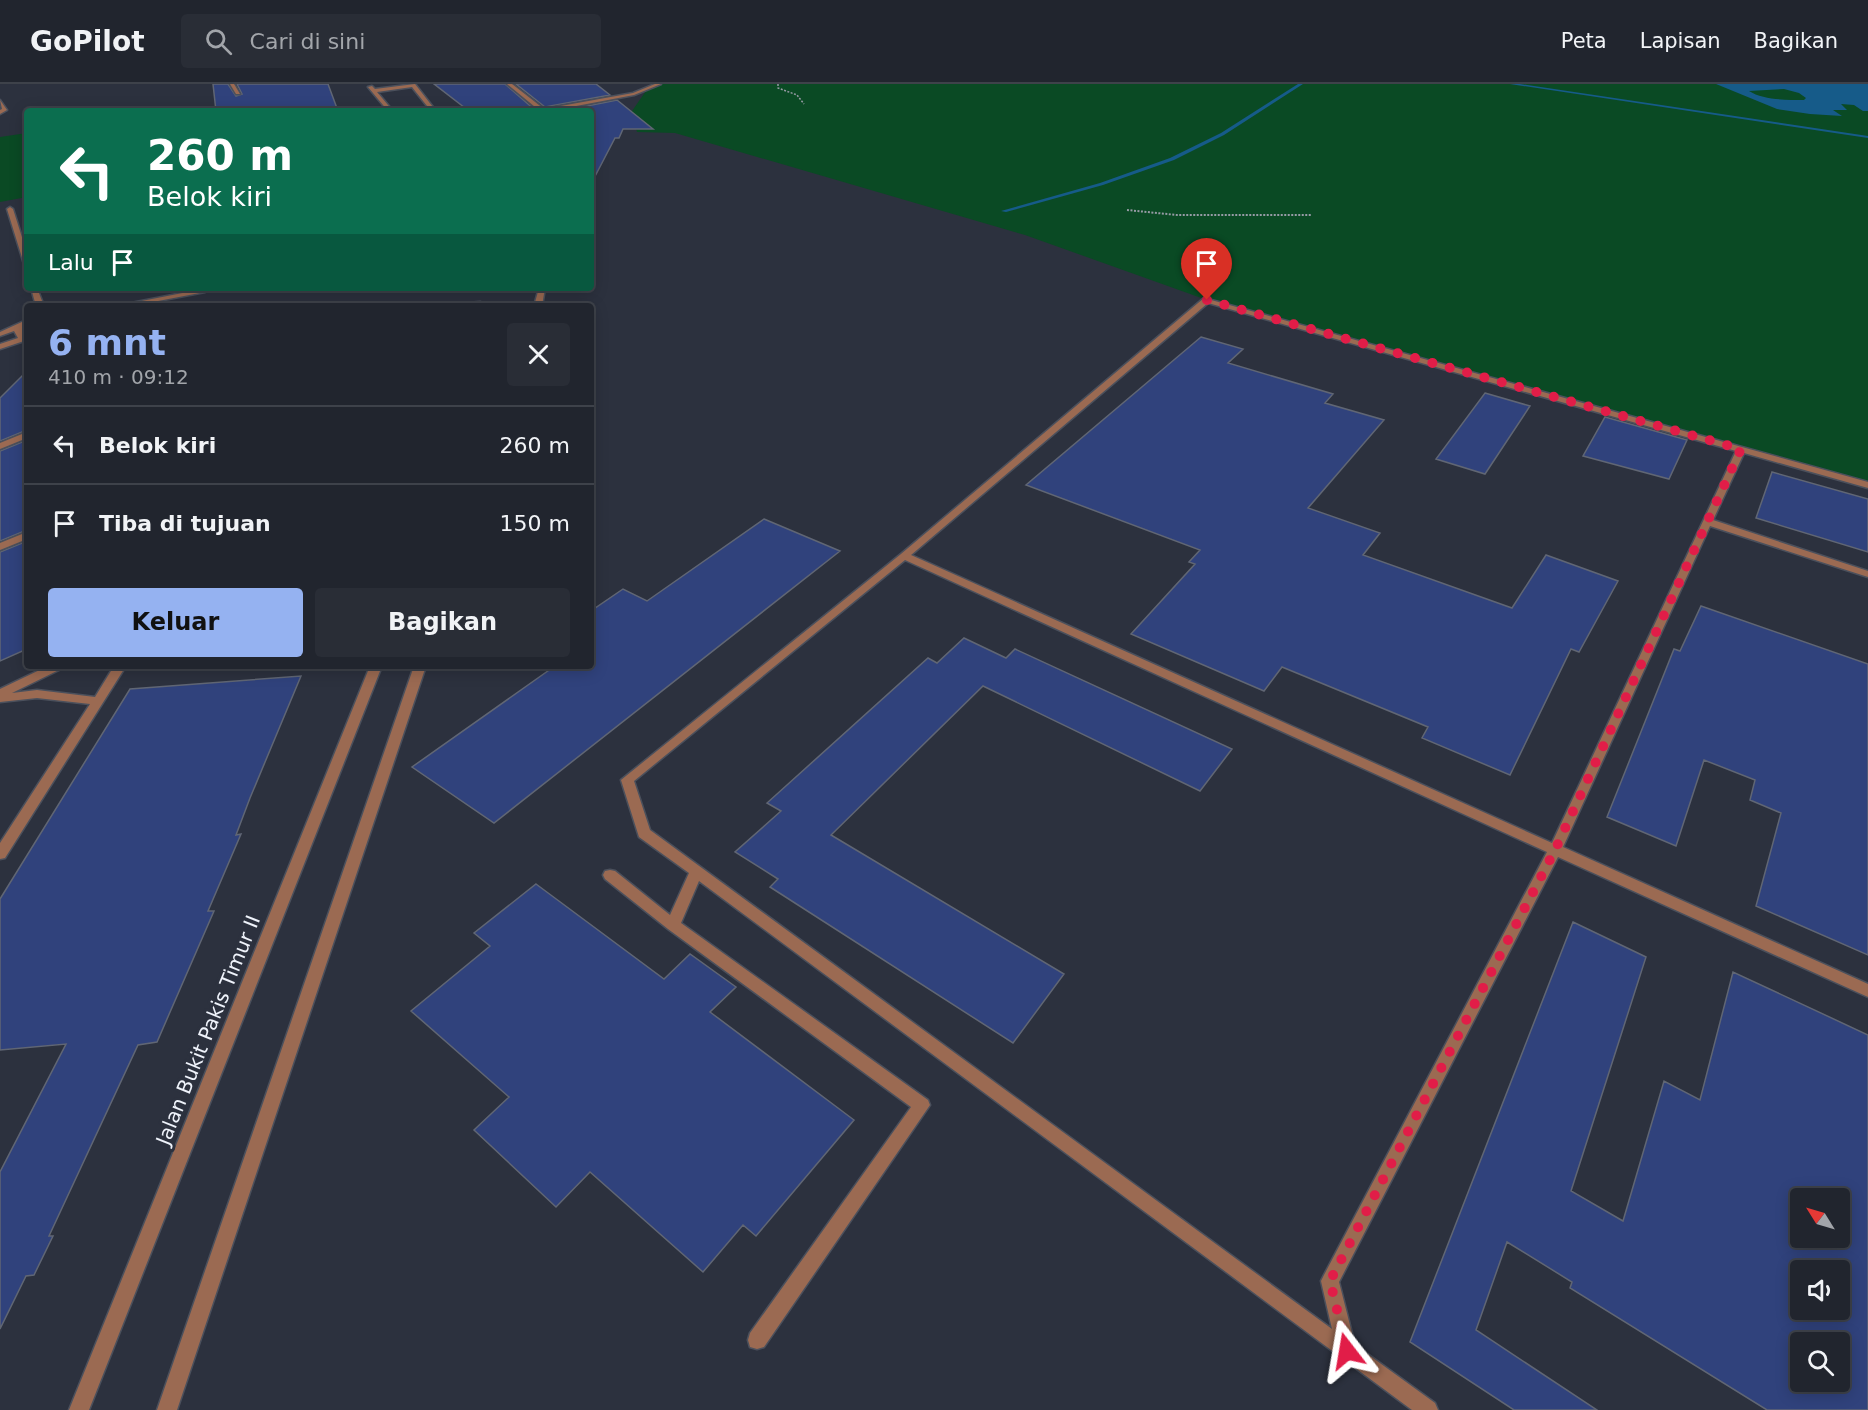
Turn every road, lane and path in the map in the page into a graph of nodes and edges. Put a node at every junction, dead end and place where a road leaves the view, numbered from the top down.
1 (232, 84) edge
2 (509, 84) edge
3 (659, 84) edge
4 (778, 84) edge
5 (412, 85) edge
6 (238, 93) dead end
7 (0, 101) edge
8 (593, 101) junction
9 (804, 104) dead end
10 (388, 108) edge
11 (431, 108) edge
12 (539, 108) edge
13 (558, 108) edge
14 (580, 108) edge
15 (0, 112) edge
16 (10, 209) dead end
17 (1127, 210) dead end
18 (1311, 215) dead end
19 (24, 254) edge
20 (197, 291) edge
21 (201, 291) edge
22 (135, 303) edge
23 (167, 303) edge
24 (24, 325) edge
25 (24, 326) edge
26 (0, 334) edge
27 (24, 338) edge
28 (24, 340) edge
29 (0, 347) edge
30 (24, 436) edge
31 (0, 446) edge
32 (1741, 449) junction
33 (1868, 485) edge
34 (1708, 522) junction
35 (24, 536) edge
36 (0, 548) edge
37 (904, 556) junction
38 (1868, 574) edge
39 (51, 669) edge
40 (118, 669) edge
41 (375, 669) edge
42 (419, 669) edge
43 (0, 694) edge
44 (0, 698) edge
45 (99, 701) junction
46 (1555, 850) junction
47 (0, 854) edge
48 (696, 872) junction
49 (610, 875) dead end
50 (673, 925) junction
51 (1868, 991) edge
52 (757, 1340) dead end
53 (1347, 1351) junction
54 (80, 1410) edge
55 (167, 1410) edge
56 (1428, 1410) edge

1 - 6 street
2 - 12 street
3 - 8 street
4 - 9 path
5 - 10 street
5 - 11 street
7 - 15 street
8 - 13 street
8 - 14 street
16 - 19 street
17 - 18 path
20 - 22 street
21 - 23 street
24 - 26 street
25 - 27 street
28 - 29 street
30 - 31 street
32 - 33 street
32 - 34 street
32 - 37 street
34 - 38 street
34 - 46 street
35 - 36 street
37 - 46 street
37 - 48 street
39 - 43 street
40 - 45 street
41 - 54 street, Jalan Bukit Pakis Timur II
42 - 55 street
44 - 45 street
45 - 47 street
46 - 51 street
46 - 53 street
48 - 50 street
48 - 53 street
49 - 50 street
50 - 52 street
53 - 56 street

